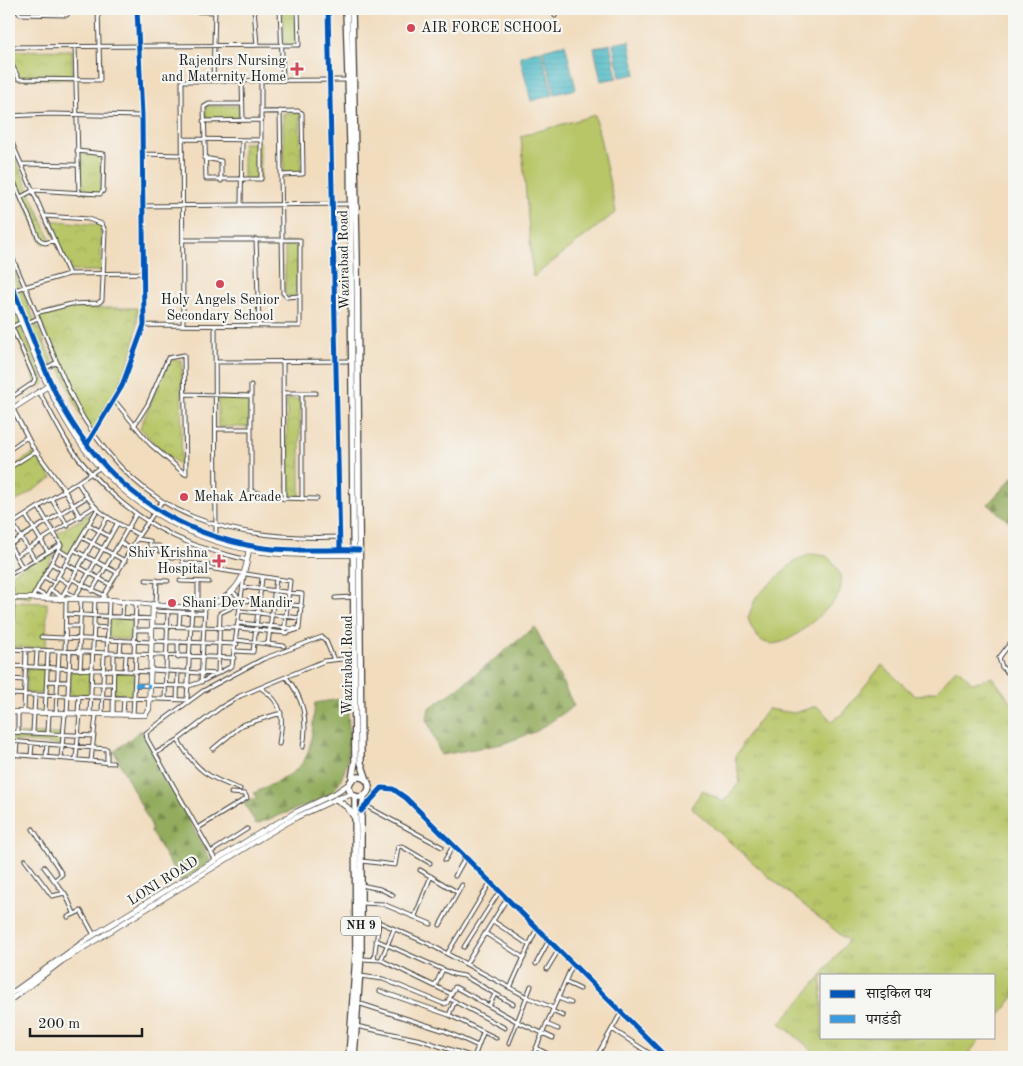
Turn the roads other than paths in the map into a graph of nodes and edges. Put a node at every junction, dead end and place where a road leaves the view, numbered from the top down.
1 (15, 9) edge
2 (69, 9) edge
3 (98, 9) edge
4 (137, 9) edge
5 (176, 9) edge
6 (254, 9) edge
7 (280, 9) edge
8 (298, 9) edge
9 (328, 9) edge
10 (346, 9) edge
11 (352, 9) edge
12 (557, 9) edge
13 (215, 10) edge
14 (555, 16) dead end
15 (140, 45) junction
16 (214, 45) junction
17 (257, 45) junction
18 (282, 45) junction
19 (75, 46) junction
20 (100, 46) junction
21 (9, 47) edge
22 (9, 59) edge
23 (77, 80) junction
24 (261, 80) junction
25 (283, 80) junction
26 (330, 80) junction
27 (349, 80) junction
28 (213, 81) junction
29 (242, 81) junction
30 (242, 104) junction
31 (280, 111) junction
32 (262, 112) junction
33 (78, 115) junction
34 (9, 116) edge
35 (142, 116) junction
36 (203, 120) junction
37 (242, 120) junction
38 (262, 120) junction
39 (9, 136) edge
40 (182, 139) junction
41 (204, 139) junction
42 (242, 140) junction
43 (262, 140) junction
44 (15, 150) junction
45 (77, 151) junction
46 (9, 152) edge
47 (142, 154) junction
48 (182, 154) junction
49 (204, 158) junction
50 (22, 164) junction
51 (78, 165) junction
52 (9, 171) edge
53 (282, 175) junction
54 (221, 180) junction
55 (242, 180) junction
56 (34, 190) junction
57 (79, 194) junction
58 (21, 197) junction
59 (353, 203) junction
60 (282, 204) junction
61 (333, 204) junction
62 (241, 205) junction
63 (143, 206) junction
64 (182, 206) junction
65 (45, 216) junction
66 (282, 239) junction
67 (55, 240) junction
68 (183, 240) junction
69 (256, 240) junction
70 (9, 250) edge
71 (104, 272) junction
72 (144, 273) junction
73 (70, 274) junction
74 (9, 279) edge
75 (24, 286) junction
76 (11, 291) edge
77 (300, 296) junction
78 (36, 313) junction
79 (38, 318) junction
80 (9, 320) edge
81 (24, 322) junction
82 (144, 325) junction
83 (183, 326) junction
84 (215, 326) junction
85 (259, 326) junction
86 (10, 327) edge
87 (336, 361) junction
88 (351, 361) junction
89 (57, 362) junction
90 (215, 362) junction
91 (283, 362) junction
92 (46, 368) junction
93 (50, 384) junction
94 (251, 385) dead end
95 (39, 392) junction
96 (283, 393) junction
97 (302, 393) junction
98 (316, 393) dead end
99 (185, 394) junction
100 (216, 396) junction
101 (251, 396) junction
102 (9, 399) edge
103 (114, 400) junction
104 (11, 410) edge
105 (134, 426) junction
106 (216, 429) junction
107 (251, 429) junction
108 (94, 434) junction
109 (27, 438) junction
110 (87, 444) junction
111 (9, 450) edge
112 (36, 451) junction
113 (103, 466) junction
114 (9, 468) edge
115 (92, 473) junction
116 (78, 483) junction
117 (65, 491) junction
118 (87, 497) junction
119 (284, 499) junction
120 (317, 499) dead end
121 (52, 500) junction
122 (302, 500) junction
123 (162, 501) junction
124 (73, 507) junction
125 (39, 508) junction
126 (95, 509) junction
127 (155, 511) junction
128 (136, 514) junction
129 (60, 515) junction
130 (26, 516) junction
131 (80, 517) junction
132 (107, 518) junction
133 (48, 522) junction
134 (147, 522) junction
135 (13, 524) junction
136 (88, 524) junction
137 (117, 524) junction
138 (9, 526) edge
139 (68, 526) junction
140 (216, 526) junction
141 (128, 528) junction
142 (34, 530) junction
143 (99, 531) junction
144 (55, 533) junction
145 (139, 535) junction
146 (21, 537) junction
147 (81, 537) junction
148 (110, 537) junction
149 (340, 537) junction
150 (137, 539) junction
151 (216, 539) junction
152 (41, 541) junction
153 (92, 543) junction
154 (120, 543) junction
155 (9, 544) edge
156 (61, 545) junction
157 (250, 547) junction
158 (28, 549) junction
159 (103, 549) junction
160 (132, 549) junction
161 (340, 549) junction
162 (59, 550) junction
163 (74, 550) junction
164 (48, 552) junction
165 (356, 552) junction
166 (114, 555) junction
167 (16, 556) junction
168 (85, 556) junction
169 (70, 557) junction
170 (35, 560) junction
171 (248, 560) junction
172 (96, 561) junction
173 (124, 561) junction
174 (52, 564) junction
175 (66, 564) junction
176 (22, 567) junction
177 (106, 567) junction
178 (78, 569) junction
179 (62, 570) junction
180 (89, 573) junction
181 (118, 573) junction
182 (9, 575) edge
183 (244, 575) junction
184 (58, 577) junction
185 (44, 578) junction
186 (262, 578) junction
187 (72, 579) junction
188 (100, 579) junction
189 (276, 579) junction
190 (146, 580) dead end
191 (157, 580) junction
192 (168, 581) dead end
193 (180, 581) dead end
194 (9, 582) edge
195 (198, 582) junction
196 (209, 582) dead end
197 (55, 584) junction
198 (69, 584) junction
199 (82, 585) junction
200 (111, 585) junction
201 (243, 587) junction
202 (260, 589) junction
203 (51, 590) junction
204 (36, 591) junction
205 (65, 591) junction
206 (92, 591) junction
207 (232, 591) junction
208 (274, 591) junction
209 (289, 593) junction
210 (354, 597) junction
211 (10, 598) edge
212 (46, 598) junction
213 (75, 598) junction
214 (103, 598) junction
215 (335, 598) dead end
216 (32, 599) junction
217 (63, 599) junction
218 (81, 600) junction
219 (95, 600) junction
220 (109, 600) junction
221 (123, 601) junction
222 (136, 602) junction
223 (242, 602) junction
224 (259, 602) junction
225 (273, 603) junction
226 (155, 604) junction
227 (288, 604) junction
228 (205, 605) junction
229 (192, 606) junction
230 (198, 606) junction
231 (302, 606) junction
232 (153, 611) junction
233 (241, 611) junction
234 (168, 612) junction
235 (180, 612) junction
236 (192, 612) junction
237 (205, 613) junction
238 (257, 613) junction
239 (66, 614) junction
240 (81, 615) junction
241 (272, 615) junction
242 (94, 616) junction
243 (286, 616) junction
244 (108, 617) junction
245 (122, 617) junction
246 (135, 618) junction
247 (300, 618) junction
248 (153, 619) junction
249 (239, 623) junction
250 (256, 625) junction
251 (66, 626) junction
252 (80, 626) junction
253 (270, 626) junction
254 (94, 627) junction
255 (167, 627) junction
256 (179, 627) junction
257 (108, 628) junction
258 (152, 628) junction
259 (191, 628) junction
260 (204, 628) junction
261 (239, 628) junction
262 (285, 628) junction
263 (219, 629) junction
264 (299, 629) junction
265 (135, 630) junction
266 (255, 630) junction
267 (270, 631) junction
268 (284, 633) junction
269 (41, 637) dead end
270 (65, 638) junction
271 (1014, 638) edge
272 (80, 639) junction
273 (93, 639) junction
274 (107, 640) junction
275 (121, 640) junction
276 (134, 641) junction
277 (152, 641) junction
278 (167, 641) junction
279 (178, 642) junction
280 (190, 642) junction
281 (203, 642) junction
282 (237, 642) junction
283 (254, 642) junction
284 (219, 643) junction
285 (268, 644) junction
286 (284, 646) dead end
287 (10, 649) junction
288 (26, 650) junction
289 (37, 651) junction
290 (48, 651) junction
291 (236, 651) junction
292 (59, 652) junction
293 (65, 652) junction
294 (70, 652) junction
295 (80, 653) junction
296 (93, 653) junction
297 (105, 654) junction
298 (114, 654) junction
299 (120, 654) junction
300 (126, 655) junction
301 (135, 655) junction
302 (151, 656) junction
303 (166, 656) junction
304 (178, 657) junction
305 (190, 657) junction
306 (202, 658) junction
307 (218, 658) junction
308 (234, 658) junction
309 (334, 660) junction
310 (355, 662) junction
311 (10, 666) edge
312 (26, 666) junction
313 (36, 667) junction
314 (47, 668) junction
315 (58, 668) junction
316 (69, 669) junction
317 (80, 670) junction
318 (92, 670) junction
319 (103, 670) junction
320 (114, 671) junction
321 (125, 671) junction
322 (151, 671) junction
323 (166, 671) junction
324 (178, 671) junction
325 (136, 672) junction
326 (189, 672) junction
327 (202, 672) junction
328 (218, 673) junction
329 (286, 677) junction
330 (1014, 679) edge
331 (25, 680) junction
332 (9, 681) edge
333 (47, 681) junction
334 (57, 681) junction
335 (68, 682) junction
336 (201, 682) junction
337 (91, 684) junction
338 (102, 684) junction
339 (113, 684) junction
340 (135, 685) junction
341 (150, 686) junction
342 (165, 686) junction
343 (177, 686) junction
344 (189, 686) junction
345 (260, 688) junction
346 (9, 694) edge
347 (24, 694) junction
348 (35, 695) junction
349 (46, 695) junction
350 (57, 695) junction
351 (68, 696) junction
352 (79, 696) junction
353 (91, 696) junction
354 (102, 697) junction
355 (113, 697) junction
356 (124, 698) junction
357 (134, 698) junction
358 (149, 699) junction
359 (165, 699) junction
360 (177, 700) junction
361 (9, 712) edge
362 (21, 712) junction
363 (34, 713) junction
364 (47, 713) junction
365 (56, 713) junction
366 (281, 713) junction
367 (66, 714) junction
368 (102, 714) junction
369 (79, 715) junction
370 (93, 715) junction
371 (113, 715) junction
372 (123, 715) junction
373 (133, 716) junction
374 (9, 732) edge
375 (18, 732) junction
376 (33, 732) junction
377 (48, 732) junction
378 (63, 733) junction
379 (78, 734) junction
380 (94, 736) junction
381 (178, 740) junction
382 (9, 741) edge
383 (17, 742) junction
384 (32, 743) junction
385 (47, 744) junction
386 (279, 744) dead end
387 (62, 746) junction
388 (77, 747) junction
389 (302, 747) dead end
390 (92, 748) junction
391 (212, 749) dead end
392 (156, 753) junction
393 (9, 754) edge
394 (16, 755) junction
395 (31, 756) junction
396 (46, 757) junction
397 (61, 758) junction
398 (76, 759) junction
399 (91, 761) junction
400 (107, 763) junction
401 (113, 763) dead end
402 (367, 780) junction
403 (351, 781) junction
404 (240, 789) dead end
405 (231, 793) dead end
406 (354, 795) junction
407 (364, 796) junction
408 (333, 798) junction
409 (363, 809) junction
410 (356, 819) junction
411 (198, 828) junction
412 (34, 829) dead end
413 (247, 829) dead end
414 (268, 831) junction
415 (453, 846) junction
416 (442, 847) dead end
417 (211, 852) junction
418 (465, 858) junction
419 (26, 860) dead end
420 (445, 860) dead end
421 (216, 861) junction
422 (361, 861) junction
423 (430, 863) dead end
424 (44, 867) dead end
425 (420, 870) dead end
426 (431, 876) junction
427 (455, 876) dead end
428 (55, 880) junction
429 (490, 883) junction
430 (361, 885) junction
431 (462, 885) dead end
432 (63, 892) junction
433 (457, 892) junction
434 (499, 892) junction
435 (394, 895) dead end
436 (506, 900) junction
437 (358, 903) junction
438 (74, 913) junction
439 (414, 916) junction
440 (68, 917) dead end
441 (493, 921) junction
442 (431, 924) dead end
443 (440, 925) dead end
444 (394, 929) junction
445 (536, 930) junction
446 (485, 933) junction
447 (94, 935) junction
448 (376, 940) junction
449 (548, 942) junction
450 (388, 945) junction
451 (529, 945) junction
452 (464, 947) dead end
453 (558, 951) junction
454 (447, 954) junction
455 (524, 958) junction
456 (358, 959) junction
457 (374, 959) junction
458 (381, 960) junction
459 (466, 964) junction
460 (536, 964) dead end
461 (572, 966) junction
462 (443, 969) junction
463 (547, 969) dead end
464 (360, 976) junction
465 (565, 982) junction
466 (435, 986) junction
467 (531, 986) dead end
468 (510, 988) junction
469 (580, 989) dead end
470 (380, 991) dead end
471 (452, 994) junction
472 (495, 994) junction
473 (9, 996) edge
474 (527, 997) junction
475 (558, 998) junction
476 (450, 999) junction
477 (9, 1001) edge
478 (454, 1001) junction
479 (358, 1003) junction
480 (571, 1003) dead end
481 (513, 1004) dead end
482 (489, 1006) junction
483 (552, 1009) junction
484 (621, 1013) junction
485 (450, 1014) junction
486 (564, 1016) dead end
487 (518, 1022) junction
488 (546, 1024) junction
489 (356, 1026) junction
490 (506, 1028) dead end
491 (558, 1029) dead end
492 (612, 1029) junction
493 (484, 1032) junction
494 (542, 1033) junction
495 (496, 1038) dead end
496 (553, 1038) dead end
497 (509, 1043) dead end
498 (478, 1046) junction
499 (536, 1048) junction
500 (548, 1054) dead end
501 (598, 1054) dead end
502 (533, 1055) dead end
503 (652, 1055) dead end
504 (467, 1056) edge
505 (349, 1057) edge
506 (354, 1057) edge
507 (474, 1057) edge
508 (666, 1057) edge

1 - 2 street
3 - 20 street
4 - 15 street
5 - 13 street
6 - 17 street
7 - 18 street
8 - 18 street
9 - 26 street
10 - 27 highway, Wazirabad Road
11 - 59 highway, Wazirabad Road
12 - 14 street
13 - 16 street
15 - 16 street
15 - 20 street
15 - 35 street
16 - 17 street
16 - 28 street
17 - 18 street
18 - 25 street
19 - 20 street
19 - 21 street
19 - 23 street
20 - 23 street
22 - 23 street
23 - 33 street
24 - 25 street
24 - 29 street
24 - 32 street
25 - 26 street
26 - 27 street
26 - 61 street
27 - 59 highway, Wazirabad Road
28 - 29 street
28 - 40 street
29 - 30 street
30 - 36 street
30 - 37 street
31 - 32 street
31 - 53 street
31 - 53 street
32 - 38 street
33 - 34 street
33 - 35 street
33 - 45 street
35 - 47 street
36 - 37 street
36 - 41 street
37 - 38 street
38 - 43 street
39 - 44 street
40 - 41 street
40 - 48 street
41 - 42 street
41 - 49 street
42 - 43 street
42 - 55 street
43 - 55 street
44 - 46 street
44 - 50 street
45 - 51 street
45 - 57 street
47 - 48 street
47 - 63 street
48 - 64 street
49 - 54 street
49 - 54 street
50 - 51 street
50 - 56 street
51 - 57 street
52 - 58 street
53 - 60 street
54 - 55 street
55 - 62 street
56 - 57 street
56 - 58 street
56 - 65 street
58 - 67 street
59 - 61 street
59 - 88 highway, Wazirabad Road
59 - 165 highway, Wazirabad Road
60 - 61 street
60 - 62 street
60 - 66 street
61 - 87 street
62 - 64 street
63 - 64 street
63 - 72 street
64 - 68 street
65 - 67 street
65 - 71 street
66 - 69 street
66 - 77 street
66 - 77 street
67 - 73 street
68 - 69 street
68 - 83 street
69 - 85 street
70 - 75 street
71 - 72 street
71 - 73 street
71 - 78 street
72 - 82 street
73 - 75 street
74 - 76 street
75 - 76 street
75 - 78 street
76 - 81 street
77 - 85 street
78 - 79 street
79 - 81 street
79 - 89 street
80 - 86 street
81 - 86 street
81 - 92 street
81 - 93 street
82 - 83 street
82 - 103 street
83 - 84 street
84 - 85 street
84 - 90 street
86 - 102 street
87 - 88 street
87 - 91 street
87 - 149 street
88 - 165 highway, Wazirabad Road
89 - 92 street
89 - 108 street
90 - 91 street
90 - 100 street
91 - 96 street
92 - 93 street
93 - 95 street
93 - 110 street
93 - 113 street
94 - 101 street
95 - 104 street
95 - 115 street
96 - 97 street
96 - 119 street
97 - 98 street
97 - 122 street
99 - 100 street
99 - 105 street
99 - 105 street
100 - 101 street
100 - 106 street
101 - 107 street
103 - 105 street
103 - 108 street
104 - 109 street
106 - 107 street
106 - 140 street
107 - 119 street
108 - 110 street
108 - 123 street
109 - 111 street
109 - 112 street
110 - 113 street
112 - 114 street
112 - 117 street
113 - 115 street
113 - 127 street
115 - 116 street
115 - 128 street
116 - 117 street
116 - 118 street
117 - 121 street
117 - 124 street
118 - 124 street
118 - 126 street
119 - 122 street
120 - 122 street
121 - 125 street
121 - 129 street
123 - 127 street
123 - 140 street
124 - 129 street
124 - 131 street
125 - 130 street
125 - 133 street
126 - 131 street
126 - 132 street
126 - 136 street
127 - 134 street
127 - 151 street
128 - 134 street
128 - 141 street
129 - 133 street
129 - 139 street
130 - 135 street
130 - 142 street
131 - 139 street
132 - 137 street
132 - 143 street
133 - 142 street
133 - 144 street
134 - 145 street
134 - 171 street
135 - 138 street
135 - 146 street
136 - 143 street
136 - 147 street
137 - 141 street
137 - 148 street
139 - 144 street
140 - 149 street
140 - 151 street
141 - 145 street
141 - 154 street
142 - 146 street
142 - 152 street
143 - 148 street
143 - 153 street
144 - 152 street
144 - 156 street
145 - 150 street
146 - 155 street
146 - 158 street
147 - 153 street
147 - 163 street
148 - 159 street
149 - 161 street
150 - 160 street
150 - 183 street
151 - 157 street
152 - 158 street
152 - 164 street
153 - 159 street
153 - 168 street
154 - 160 street
154 - 166 street
155 - 167 street
156 - 162 street
156 - 164 street
157 - 161 street
157 - 165 street
157 - 171 street
158 - 167 street
158 - 170 street
159 - 166 street
159 - 172 street
160 - 173 street
161 - 165 street
162 - 169 street
162 - 174 street
163 - 168 street
163 - 169 street
164 - 170 street
165 - 210 highway, Wazirabad Road
165 - 402 highway, Wazirabad Road
166 - 173 street
166 - 177 street
167 - 176 street
168 - 172 street
168 - 178 street
169 - 175 street
170 - 176 street
171 - 183 street
172 - 177 street
172 - 180 street
173 - 181 street
174 - 179 street
174 - 185 street
175 - 178 street
175 - 179 street
176 - 182 street
177 - 181 street
177 - 188 street
178 - 180 street
178 - 187 street
179 - 184 street
180 - 188 street
180 - 199 street
181 - 200 street
183 - 186 street
183 - 201 street
183 - 207 street
184 - 197 street
184 - 198 street
185 - 197 street
185 - 204 street
186 - 189 street
186 - 202 street
187 - 198 street
187 - 199 street
188 - 200 street
188 - 206 street
189 - 208 street
189 - 209 street
190 - 191 street
191 - 192 street
191 - 226 street
193 - 195 street
194 - 211 street
195 - 196 street
195 - 230 street
197 - 203 street
198 - 205 street
199 - 206 street
199 - 213 street
200 - 214 street
201 - 202 street
201 - 223 street
202 - 208 street
202 - 224 street
203 - 212 street
203 - 217 street
204 - 212 street
204 - 216 street
205 - 213 street
205 - 217 street
206 - 214 street
207 - 223 street
207 - 228 street
208 - 209 street
208 - 225 street
209 - 227 street
209 - 231 street
210 - 215 street
210 - 310 highway, Wazirabad Road
211 - 216 street
211 - 287 street
212 - 216 street
212 - 217 street
213 - 217 street
213 - 218 street
214 - 219 street
214 - 220 street
217 - 239 street
218 - 219 street
218 - 240 street
219 - 242 street
220 - 221 street
220 - 244 street
221 - 222 street
221 - 245 street
222 - 226 street
222 - 246 street
223 - 224 street
223 - 233 street
223 - 263 street
224 - 238 street
225 - 227 street
225 - 241 street
226 - 229 street
226 - 232 street
227 - 231 street
227 - 243 street
228 - 230 street
228 - 237 street
229 - 230 street
229 - 236 street
231 - 247 street
232 - 234 street
232 - 248 street
233 - 238 street
233 - 249 street
234 - 235 street
234 - 255 street
235 - 236 street
235 - 256 street
236 - 237 street
236 - 259 street
237 - 260 street
238 - 241 street
238 - 250 street
239 - 240 street
239 - 251 street
240 - 242 street
240 - 252 street
241 - 243 street
241 - 253 street
242 - 244 street
242 - 254 street
243 - 247 street
243 - 262 street
244 - 245 street
244 - 257 street
245 - 246 street
246 - 248 street
246 - 265 street
247 - 264 street
248 - 258 street
249 - 250 street
249 - 261 street
250 - 253 street
250 - 266 street
251 - 252 street
251 - 270 street
252 - 272 street
253 - 262 street
253 - 267 street
254 - 257 street
254 - 273 street
255 - 256 street
255 - 258 street
255 - 278 street
256 - 259 street
257 - 274 street
258 - 265 street
258 - 277 street
259 - 260 street
259 - 280 street
260 - 263 street
260 - 281 street
261 - 263 street
261 - 266 street
261 - 282 street
262 - 264 street
262 - 268 street
263 - 284 street
264 - 268 street
265 - 276 street
266 - 267 street
266 - 283 street
267 - 268 street
267 - 285 street
269 - 270 street
270 - 272 street
270 - 293 street
271 - 330 street
272 - 273 street
272 - 295 street
273 - 274 street
273 - 296 street
274 - 275 street
274 - 297 street
275 - 276 street
275 - 299 street
276 - 277 street
276 - 301 street
277 - 278 street
277 - 302 street
278 - 279 street
278 - 303 street
279 - 280 street
279 - 304 street
280 - 281 street
280 - 305 street
281 - 284 street
281 - 306 street
282 - 283 street
282 - 284 street
282 - 291 street
283 - 285 street
283 - 291 street
284 - 307 street
285 - 286 street
287 - 288 street
287 - 311 street
288 - 289 street
288 - 312 street
289 - 290 street
289 - 313 street
290 - 292 street
290 - 314 street
291 - 308 street
292 - 293 street
292 - 315 street
293 - 294 street
294 - 295 street
294 - 316 street
295 - 296 street
295 - 317 street
296 - 297 street
296 - 318 street
297 - 298 street
297 - 319 street
298 - 299 street
298 - 320 street
299 - 300 street
300 - 301 street
300 - 321 street
301 - 302 street
301 - 325 street
302 - 303 street
302 - 322 street
303 - 304 street
303 - 323 street
304 - 305 street
305 - 306 street
305 - 326 street
306 - 307 street
306 - 327 street
307 - 308 street
307 - 328 street
308 - 328 street
309 - 310 street
309 - 329 street
309 - 392 street
310 - 403 highway, Wazirabad Road
311 - 312 street
311 - 332 street
312 - 313 street
312 - 331 street
313 - 314 street
314 - 315 street
314 - 333 street
315 - 316 street
315 - 334 street
316 - 317 street
316 - 335 street
317 - 318 street
318 - 319 street
318 - 337 street
319 - 320 street
319 - 338 street
320 - 321 street
320 - 339 street
321 - 325 street
322 - 323 street
322 - 325 street
322 - 341 street
323 - 324 street
323 - 342 street
324 - 326 street
324 - 343 street
325 - 340 street
326 - 327 street
326 - 344 street
327 - 328 street
327 - 336 street
328 - 336 street
329 - 345 street
329 - 389 street
331 - 332 street
331 - 347 street
333 - 334 street
333 - 349 street
334 - 335 street
334 - 350 street
335 - 351 street
336 - 344 street
337 - 338 street
337 - 353 street
338 - 339 street
338 - 354 street
339 - 355 street
340 - 341 street
340 - 357 street
341 - 342 street
341 - 358 street
342 - 343 street
342 - 359 street
343 - 344 street
343 - 360 street
344 - 360 street
345 - 366 street
345 - 381 street
346 - 347 street
347 - 348 street
347 - 362 street
348 - 349 street
348 - 363 street
349 - 350 street
349 - 364 street
350 - 351 street
350 - 365 street
351 - 352 street
351 - 367 street
352 - 353 street
352 - 369 street
353 - 354 street
353 - 370 street
354 - 355 street
354 - 368 street
355 - 356 street
355 - 371 street
356 - 357 street
356 - 372 street
357 - 358 street
357 - 373 street
358 - 359 street
358 - 373 street
359 - 360 street
361 - 362 street
362 - 363 street
362 - 375 street
363 - 364 street
363 - 376 street
364 - 365 street
364 - 377 street
365 - 367 street
366 - 386 street
366 - 391 street
367 - 369 street
367 - 378 street
368 - 370 street
368 - 371 street
369 - 370 street
369 - 379 street
370 - 380 street
371 - 372 street
372 - 373 street
374 - 375 street
375 - 376 street
376 - 377 street
377 - 378 street
378 - 379 street
378 - 387 street
379 - 380 street
379 - 388 street
380 - 390 street
381 - 392 street
381 - 404 street
382 - 383 street
383 - 384 street
383 - 394 street
384 - 385 street
384 - 395 street
385 - 387 street
385 - 396 street
387 - 388 street
387 - 397 street
388 - 390 street
388 - 398 street
390 - 399 street
390 - 400 street
392 - 411 street
393 - 394 street
394 - 395 street
395 - 396 street
396 - 397 street
397 - 398 street
398 - 399 street
399 - 400 street
400 - 401 street
402 - 403 highway
402 - 407 highway
403 - 406 highway
403 - 408 street
405 - 411 street
406 - 407 highway
406 - 408 street
406 - 410 highway, NH 9
407 - 409 highway, NH 9
408 - 410 main road
408 - 414 street, LONI ROAD
408 - 414 street, LONI ROAD
409 - 415 street
409 - 416 street
409 - 422 highway, NH 9
410 - 437 highway, NH 9
411 - 417 street
412 - 428 street
413 - 417 street
414 - 421 street, LONI ROAD
414 - 477 street, LONI ROAD
415 - 418 street
415 - 420 street
417 - 421 street
418 - 427 street
418 - 429 street
419 - 432 street
421 - 447 street, LONI ROAD
422 - 423 street
422 - 430 highway, NH 9
424 - 428 street
425 - 426 street
426 - 433 street
426 - 439 street
428 - 432 street
429 - 434 street
429 - 454 street
430 - 435 street
430 - 437 highway, NH 9
431 - 433 street
432 - 438 street
433 - 443 street
434 - 436 street
434 - 452 street
436 - 441 street
436 - 445 street
437 - 439 street
437 - 456 highway, NH 9
438 - 440 street
438 - 447 street
439 - 442 street
441 - 446 street
441 - 451 street
444 - 448 street
444 - 450 street
444 - 454 street
445 - 449 street
445 - 451 street
446 - 455 street
446 - 459 street
447 - 473 street, LONI ROAD
448 - 450 street
448 - 457 street
449 - 453 street
449 - 460 street
450 - 458 street
450 - 462 street
451 - 455 street
453 - 461 street
453 - 463 street
454 - 459 street
455 - 468 street
456 - 457 street
456 - 464 highway, NH 9
456 - 505 highway, NH 9
457 - 458 street
458 - 466 street
459 - 468 street
461 - 465 street
461 - 484 street
462 - 466 street
462 - 472 street
464 - 476 street
464 - 479 highway, NH 9
465 - 469 street
465 - 475 street
466 - 471 street
467 - 474 street
468 - 474 street
470 - 485 street
471 - 476 street
471 - 482 street
472 - 481 street
472 - 482 street
474 - 483 street
474 - 487 street
475 - 480 street
475 - 483 street
476 - 478 street
478 - 485 street
478 - 490 street
479 - 489 highway, NH 9
479 - 498 street
482 - 487 street
483 - 486 street
483 - 488 street
484 - 492 street
484 - 508 street
485 - 493 street
487 - 494 street
487 - 497 street
488 - 491 street
488 - 494 street
489 - 504 street
489 - 506 highway, NH 9
492 - 501 street
492 - 503 street
493 - 495 street
493 - 498 street
494 - 496 street
494 - 499 street
498 - 507 street
499 - 500 street
499 - 502 street
504 - 507 street

